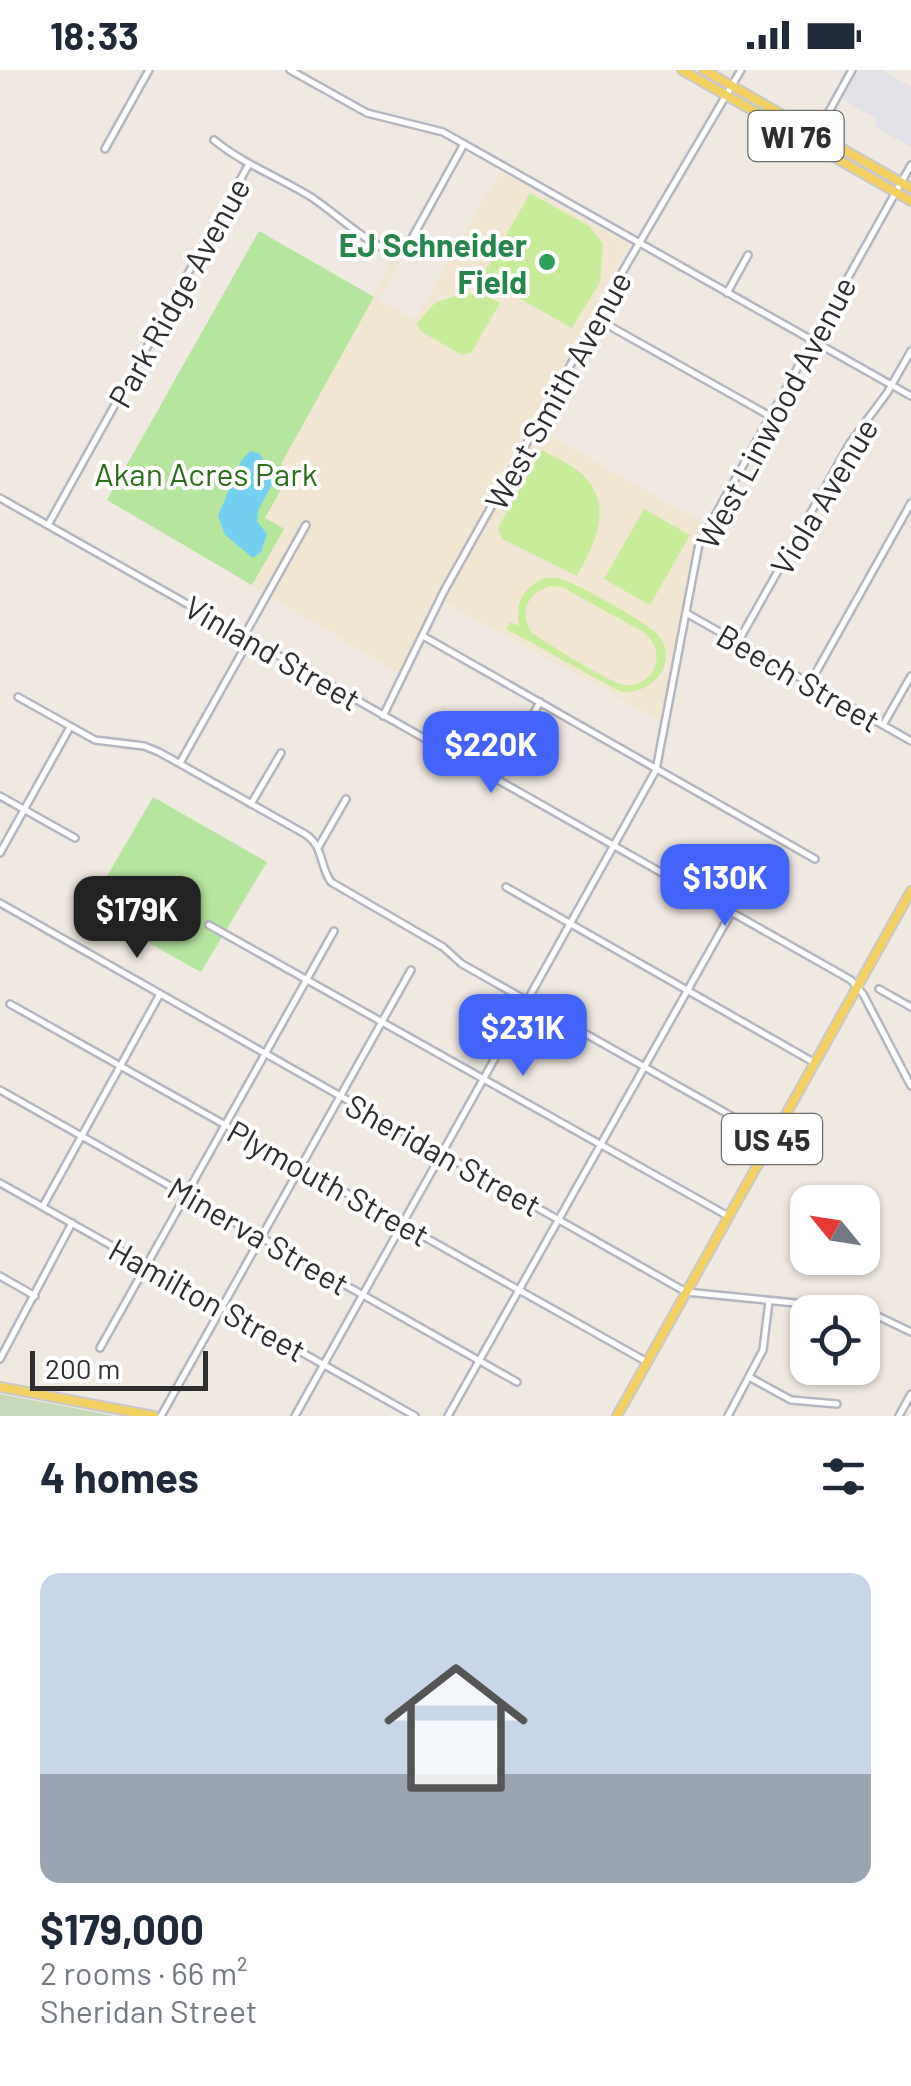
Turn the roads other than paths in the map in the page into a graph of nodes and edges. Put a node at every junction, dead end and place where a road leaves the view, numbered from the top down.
1 (149, 70) edge
2 (290, 70) edge
3 (682, 70) edge
4 (704, 70) edge
5 (742, 70) edge
6 (852, 70) edge
7 (732, 86) junction
8 (726, 96) junction
9 (816, 134) junction
10 (214, 140) dead end
11 (464, 144) junction
12 (811, 144) junction
13 (105, 149) dead end
14 (249, 164) junction
15 (911, 165) edge
16 (901, 182) junction
17 (911, 188) edge
18 (896, 192) junction
19 (911, 201) edge
20 (640, 244) junction
21 (748, 256) dead end
22 (727, 293) junction
23 (597, 318) junction
24 (813, 341) junction
25 (911, 351) edge
26 (892, 386) junction
27 (911, 396) edge
28 (770, 416) junction
29 (0, 498) edge
30 (911, 503) edge
31 (48, 525) junction
32 (306, 525) dead end
33 (686, 614) junction
34 (423, 636) junction
35 (247, 638) junction
36 (738, 642) junction
37 (911, 676) edge
38 (810, 683) junction
39 (18, 697) dead end
40 (540, 702) junction
41 (383, 716) junction
42 (884, 725) junction
43 (70, 727) junction
44 (911, 741) edge
45 (281, 752) dead end
46 (180, 763) junction
47 (656, 770) junction
48 (497, 779) junction
49 (0, 796) edge
50 (346, 800) dead end
51 (252, 804) junction
52 (24, 810) junction
53 (75, 838) dead end
54 (319, 846) junction
55 (614, 846) junction
56 (0, 853) edge
57 (815, 859) dead end
58 (506, 888) dead end
59 (911, 891) edge
60 (0, 903) edge
61 (902, 908) junction
62 (731, 912) junction
63 (911, 913) edge
64 (570, 924) junction
65 (209, 925) dead end
66 (334, 931) dead end
67 (410, 970) dead end
68 (307, 978) junction
69 (857, 987) junction
70 (879, 988) dead end
71 (688, 990) junction
72 (160, 994) junction
73 (527, 1001) junction
74 (10, 1004) dead end
75 (911, 1007) edge
76 (382, 1020) junction
77 (265, 1053) junction
78 (815, 1062) junction
79 (121, 1066) junction
80 (644, 1067) junction
81 (484, 1078) junction
82 (911, 1086) edge
83 (0, 1090) edge
84 (340, 1095) junction
85 (225, 1124) junction
86 (82, 1136) junction
87 (772, 1140) junction
88 (600, 1144) junction
89 (443, 1153) junction
90 (300, 1166) junction
91 (0, 1183) edge
92 (186, 1194) junction
93 (43, 1206) junction
94 (728, 1216) junction
95 (560, 1219) junction
96 (72, 1223) junction
97 (403, 1224) junction
98 (261, 1236) junction
99 (146, 1264) junction
100 (0, 1276) edge
101 (519, 1289) junction
102 (686, 1292) junction
103 (362, 1294) junction
104 (35, 1296) junction
105 (769, 1301) junction
106 (222, 1306) junction
107 (911, 1332) edge
108 (100, 1348) dead end
109 (0, 1359) edge
110 (479, 1360) junction
111 (647, 1362) junction
112 (324, 1364) junction
113 (749, 1377) junction
114 (517, 1382) dead end
115 (0, 1387) edge
116 (911, 1394) edge
117 (837, 1404) dead end
118 (157, 1416) edge
119 (295, 1416) edge
120 (414, 1416) edge
121 (448, 1416) edge
122 (617, 1416) edge
123 (728, 1416) edge
124 (899, 1416) edge

1 - 13 street
2 - 11 street
3 - 8 main road, WI 76
4 - 7 main road
5 - 7 street, West Smith Avenue
6 - 9 street
7 - 8 street, West Smith Avenue
7 - 9 main road, WI 76
8 - 12 main road, WI 76
8 - 20 street, West Smith Avenue
9 - 12 street
9 - 16 main road, WI 76
10 - 14 street
11 - 14 street
11 - 20 street
12 - 18 main road, WI 76
14 - 31 street, Park Ridge Avenue
15 - 16 street, West Linwood Avenue
16 - 17 main road, WI 76
16 - 18 street, West Linwood Avenue
18 - 19 main road, WI 76
18 - 24 street, West Linwood Avenue
20 - 22 street
20 - 23 street, West Smith Avenue
21 - 22 street
22 - 24 street
23 - 28 street
23 - 34 street, West Smith Avenue
24 - 26 street
24 - 28 street, West Linwood Avenue
25 - 26 street, Viola Avenue
26 - 27 street
26 - 36 street, Viola Avenue
28 - 33 street, West Linwood Avenue
29 - 31 street, Vinland Street
30 - 38 street
31 - 35 street, Vinland Street
32 - 35 street
33 - 36 street, Beech Street
33 - 47 street, West Linwood Avenue
34 - 40 street
34 - 41 street, West Smith Avenue
35 - 41 street, Vinland Street
35 - 46 street
36 - 38 street, Beech Street
37 - 42 street
38 - 42 street, Beech Street
39 - 43 street
40 - 47 street
40 - 48 street
41 - 48 street, Vinland Street
42 - 44 street, Beech Street
43 - 46 street
43 - 52 street
45 - 51 street
46 - 51 street
47 - 55 street, West Linwood Avenue
47 - 57 street
48 - 55 street, Vinland Street
49 - 52 street
50 - 54 street
51 - 54 street
52 - 53 street
52 - 56 street
54 - 73 street
55 - 62 street, Vinland Street
55 - 64 street, West Linwood Avenue
58 - 64 street
59 - 61 main road, US 45
60 - 72 street, Sheridan Street
61 - 63 street
61 - 69 main road, US 45
62 - 69 street, Vinland Street
62 - 71 street
64 - 71 street
64 - 73 street, West Linwood Avenue
65 - 68 street
66 - 68 street
67 - 76 street
68 - 76 street
68 - 77 street
69 - 78 main road, US 45
69 - 82 street
70 - 75 street
71 - 78 street
71 - 80 street
72 - 77 street, Sheridan Street
72 - 79 street
73 - 80 street
73 - 81 street, West Linwood Avenue
74 - 79 street, Plymouth Street
76 - 81 street
76 - 84 street
77 - 84 street, Sheridan Street
77 - 85 street
78 - 87 main road, US 45
79 - 85 street, Plymouth Street
79 - 86 street
80 - 87 street
80 - 88 street
81 - 88 street
81 - 89 street, West Linwood Avenue
83 - 86 street, Minerva Street
84 - 89 street, Sheridan Street
84 - 90 street
85 - 90 street, Plymouth Street
85 - 92 street
86 - 92 street, Minerva Street
86 - 93 street
87 - 94 main road, US 45
88 - 94 street
88 - 95 street
89 - 95 street, Sheridan Street
89 - 97 street, West Linwood Avenue
90 - 97 street, Plymouth Street
90 - 98 street
91 - 93 street, Hamilton Street
92 - 98 street, Minerva Street
92 - 99 street
93 - 96 street, Hamilton Street
94 - 102 main road, US 45
95 - 101 street
95 - 102 street, Sheridan Street
96 - 99 street, Hamilton Street
96 - 104 street
97 - 101 street, Plymouth Street
97 - 103 street, West Linwood Avenue
98 - 103 street, Minerva Street
98 - 106 street
99 - 106 street, Hamilton Street
99 - 108 street
100 - 104 street
101 - 110 street
101 - 111 street, Plymouth Street
102 - 105 street, Sheridan Street
102 - 111 main road, US 45
103 - 110 street, Minerva Street
103 - 112 street, West Linwood Avenue
104 - 109 street
105 - 107 street, Sheridan Street
105 - 113 street
106 - 112 street, Hamilton Street
106 - 118 street
110 - 114 street, Minerva Street
110 - 121 street
111 - 122 main road, US 45
112 - 119 street, West Linwood Avenue
112 - 120 street, Hamilton Street
113 - 117 street
113 - 123 street
115 - 118 main road
116 - 124 street

